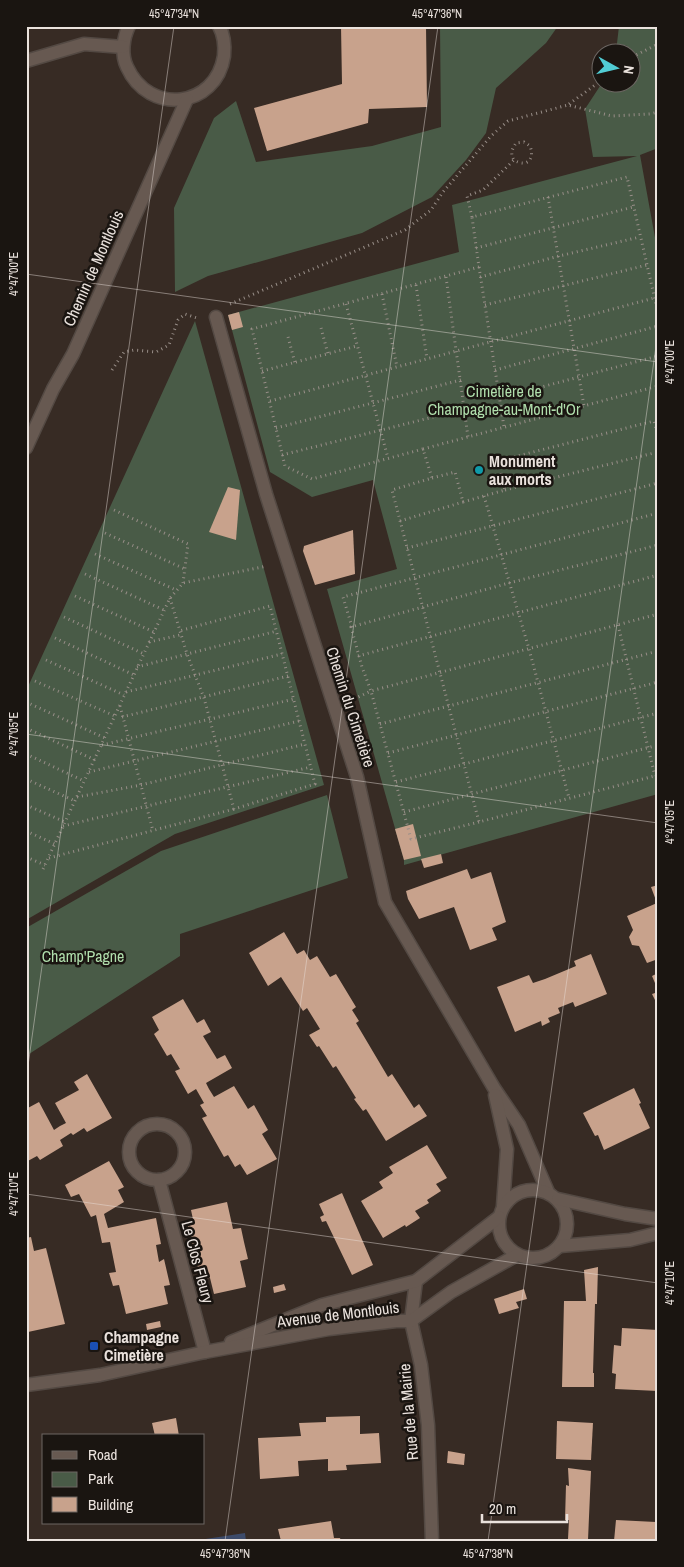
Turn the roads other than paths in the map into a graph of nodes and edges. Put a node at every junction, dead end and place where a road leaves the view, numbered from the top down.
1 (129, 26) edge
2 (219, 26) edge
3 (123, 48) junction
4 (26, 61) edge
5 (186, 99) junction
6 (216, 317) road end
7 (26, 448) edge
8 (494, 1088) junction
9 (159, 1180) junction
10 (553, 1196) junction
11 (501, 1212) junction
12 (658, 1219) edge
13 (658, 1233) edge
14 (560, 1246) junction
15 (517, 1254) junction
16 (416, 1281) junction
17 (411, 1322) junction
18 (205, 1352) junction
19 (26, 1385) edge
20 (432, 1541) edge

1 - 3 street
2 - 5 street
3 - 4 street
3 - 5 street
5 - 7 street, Chemin de Montlouis
6 - 8 street, Chemin du Cimetière
8 - 10 street, Chemin du Cimetière
8 - 11 street, Chemin du Cimetière
9 - 9 street
9 - 18 street, Le Clos Fleury
10 - 11 street
10 - 12 street
10 - 14 street
11 - 15 street
11 - 16 street, Avenue de Montlouis
13 - 14 street
14 - 15 street
15 - 17 street, Avenue de Montlouis
16 - 17 street, Rue de la Mairie
16 - 18 street, Avenue de Montlouis
17 - 18 street, Avenue de Montlouis
17 - 20 street, Rue de la Mairie
18 - 19 street, Avenue de Montlouis

